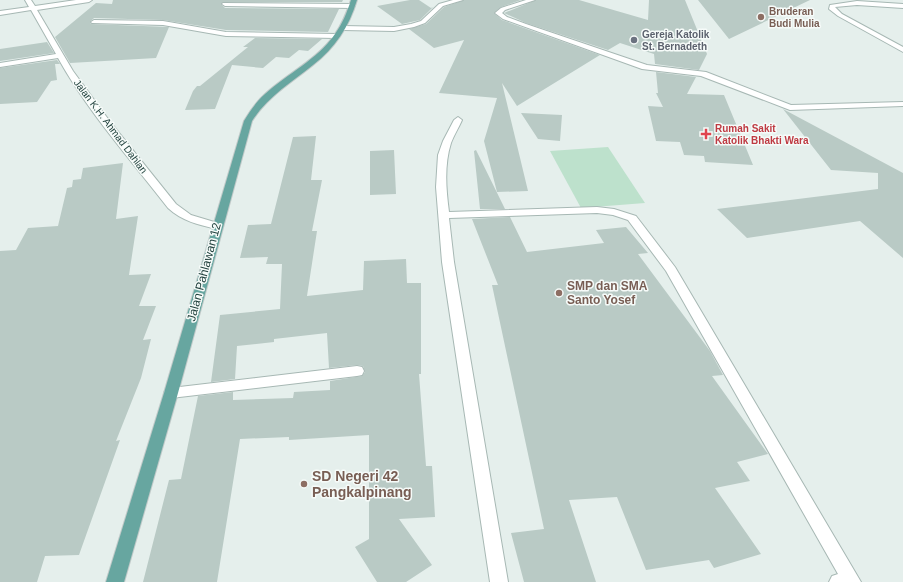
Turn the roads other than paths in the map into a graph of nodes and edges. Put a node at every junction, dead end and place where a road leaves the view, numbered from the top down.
1 (28, 0) edge
2 (89, 0) edge
3 (460, 0) edge
4 (532, 0) edge
5 (353, 3) edge
6 (225, 4) dead end
7 (903, 6) edge
8 (33, 8) junction
9 (0, 13) edge
10 (94, 22) dead end
11 (339, 32) junction
12 (903, 50) edge
13 (60, 56) junction
14 (0, 65) edge
15 (903, 104) edge
16 (458, 120) dead end
17 (444, 215) junction
18 (217, 226) junction
19 (357, 371) dead end
20 (171, 393) junction
21 (847, 581) edge
22 (115, 582) edge
23 (499, 582) edge

1 - 8 street, Jalan K.H. Ahmad Dahlan
2 - 8 street
3 - 11 street
4 - 15 street
5 - 6 street
5 - 11 main road, Jalan Pahlawan 12
7 - 12 street
8 - 9 street
8 - 13 street, Jalan K.H. Ahmad Dahlan
10 - 11 street
11 - 18 main road, Jalan Pahlawan 12
13 - 14 street
13 - 18 street, Jalan K.H. Ahmad Dahlan
16 - 17 street
17 - 21 street
17 - 23 street
18 - 20 main road, Jalan Pahlawan 12
19 - 20 street
20 - 22 main road, Jalan Pahlawan 12

